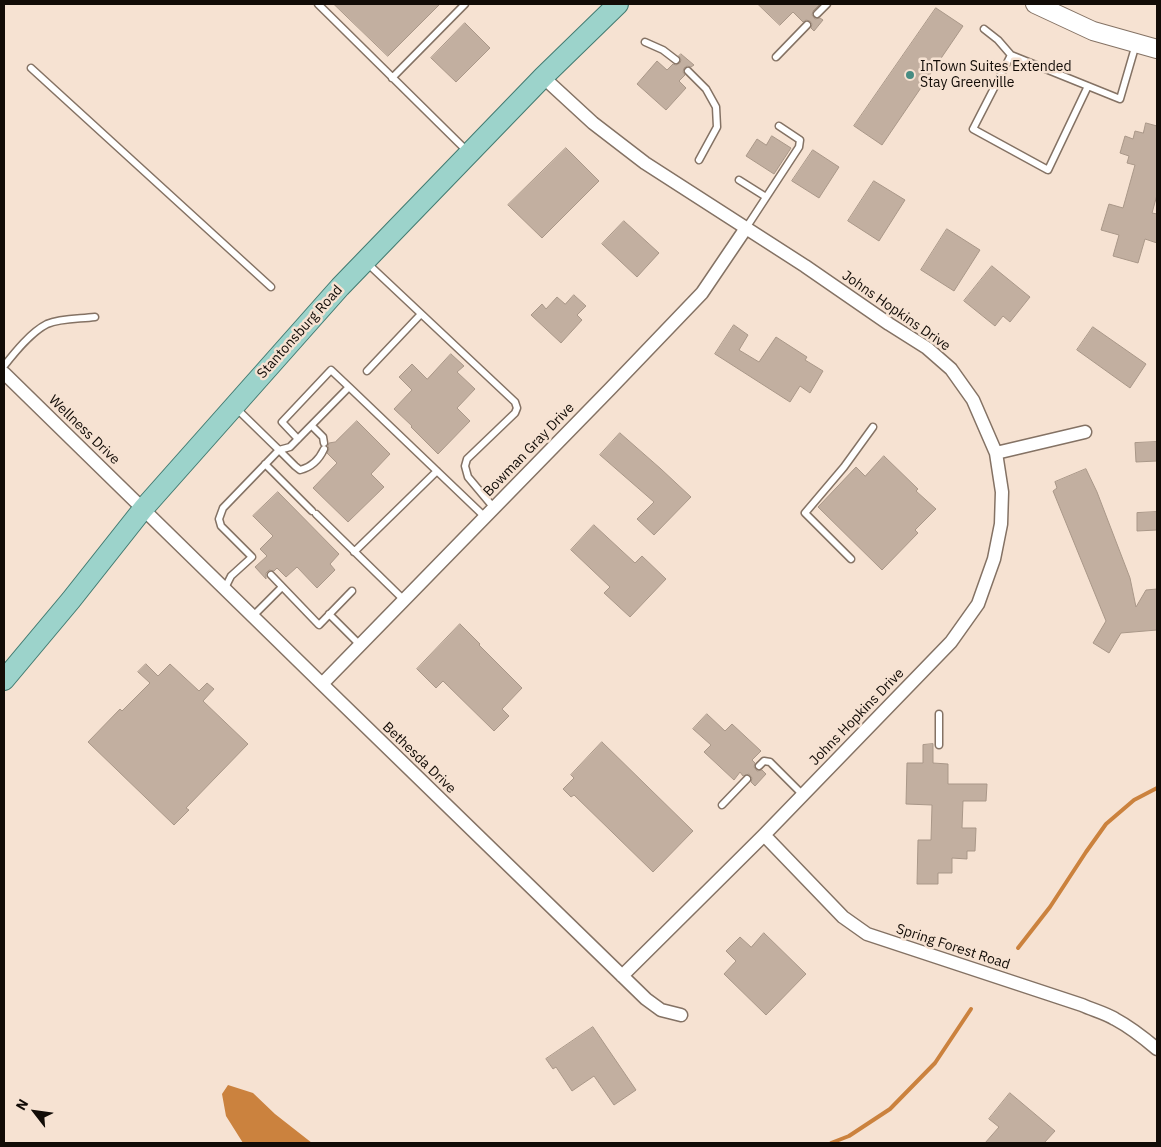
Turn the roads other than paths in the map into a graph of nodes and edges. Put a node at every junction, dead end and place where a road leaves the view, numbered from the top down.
1 (318, 4) edge
2 (465, 4) edge
3 (618, 4) edge
4 (827, 4) edge
5 (1036, 4) edge
6 (817, 14) dead end
7 (807, 25) dead end
8 (984, 29) dead end
9 (645, 42) dead end
10 (1136, 44) junction
11 (1157, 49) edge
12 (1011, 55) junction
13 (776, 57) dead end
14 (676, 60) dead end
15 (31, 68) dead end
16 (688, 71) dead end
17 (543, 77) junction
18 (392, 78) junction
19 (1088, 86) junction
20 (779, 126) dead end
21 (469, 154) junction
22 (698, 160) dead end
23 (739, 180) dead end
24 (766, 197) junction
25 (746, 228) junction
26 (365, 261) junction
27 (272, 287) dead end
28 (421, 314) junction
29 (95, 317) dead end
30 (4, 366) edge
31 (368, 371) dead end
32 (4, 373) edge
33 (349, 387) junction
34 (234, 406) junction
35 (312, 426) junction
36 (873, 427) dead end
37 (1085, 432) dead end
38 (298, 439) junction
39 (279, 450) junction
40 (996, 453) junction
41 (265, 464) junction
42 (437, 471) junction
43 (143, 510) junction
44 (490, 512) junction
45 (354, 552) junction
46 (252, 557) junction
47 (851, 559) dead end
48 (259, 564) dead end
49 (270, 575) dead end
50 (282, 587) junction
51 (225, 588) junction
52 (352, 591) dead end
53 (404, 600) junction
54 (330, 614) junction
55 (253, 616) junction
56 (360, 645) junction
57 (4, 680) edge
58 (322, 684) junction
59 (939, 714) dead end
60 (939, 745) dead end
61 (759, 766) dead end
62 (747, 779) dead end
63 (803, 795) junction
64 (722, 805) dead end
65 (764, 835) junction
66 (622, 976) junction
67 (682, 1015) dead end
68 (1157, 1049) edge

1 - 18 lane
2 - 18 lane
3 - 17 main road, Stantonsburg Road
4 - 6 lane
5 - 10 main road
7 - 13 lane
8 - 12 lane
9 - 14 lane
10 - 11 main road
10 - 19 lane
12 - 19 lane
12 - 19 lane
15 - 27 lane
16 - 22 lane
17 - 21 main road, Stantonsburg Road
17 - 25 street, Johns Hopkins Drive
18 - 21 lane
20 - 24 lane
21 - 26 main road, Stantonsburg Road
23 - 24 lane
24 - 25 lane
25 - 40 street, Johns Hopkins Drive
25 - 44 street, Bowman Gray Drive
26 - 28 lane
26 - 34 main road, Stantonsburg Road
28 - 31 lane
28 - 44 lane
29 - 30 lane
32 - 43 street, Wellness Drive
33 - 35 lane
33 - 38 lane
33 - 42 lane
34 - 39 lane
34 - 43 main road, Stantonsburg Road
35 - 38 lane
35 - 39 lane
36 - 47 lane
37 - 40 street
38 - 39 lane
39 - 41 lane
40 - 63 street, Johns Hopkins Drive
41 - 45 lane
41 - 46 lane
42 - 44 lane
42 - 45 lane
43 - 51 street, Bethesda Drive
43 - 57 main road, Stantonsburg Road
44 - 53 street, Bowman Gray Drive
45 - 53 lane
46 - 48 lane
46 - 51 lane
49 - 50 lane
50 - 54 lane
50 - 55 lane
51 - 55 street, Bethesda Drive
52 - 54 lane
53 - 56 street, Bowman Gray Drive
54 - 56 lane
55 - 58 street, Bethesda Drive
56 - 58 street, Bowman Gray Drive
58 - 66 street, Bethesda Drive
59 - 60 lane
61 - 63 lane
62 - 64 lane
63 - 65 street, Johns Hopkins Drive
65 - 66 street, Johns Hopkins Drive
65 - 68 street, Spring Forest Road
66 - 67 street, Bethesda Drive

